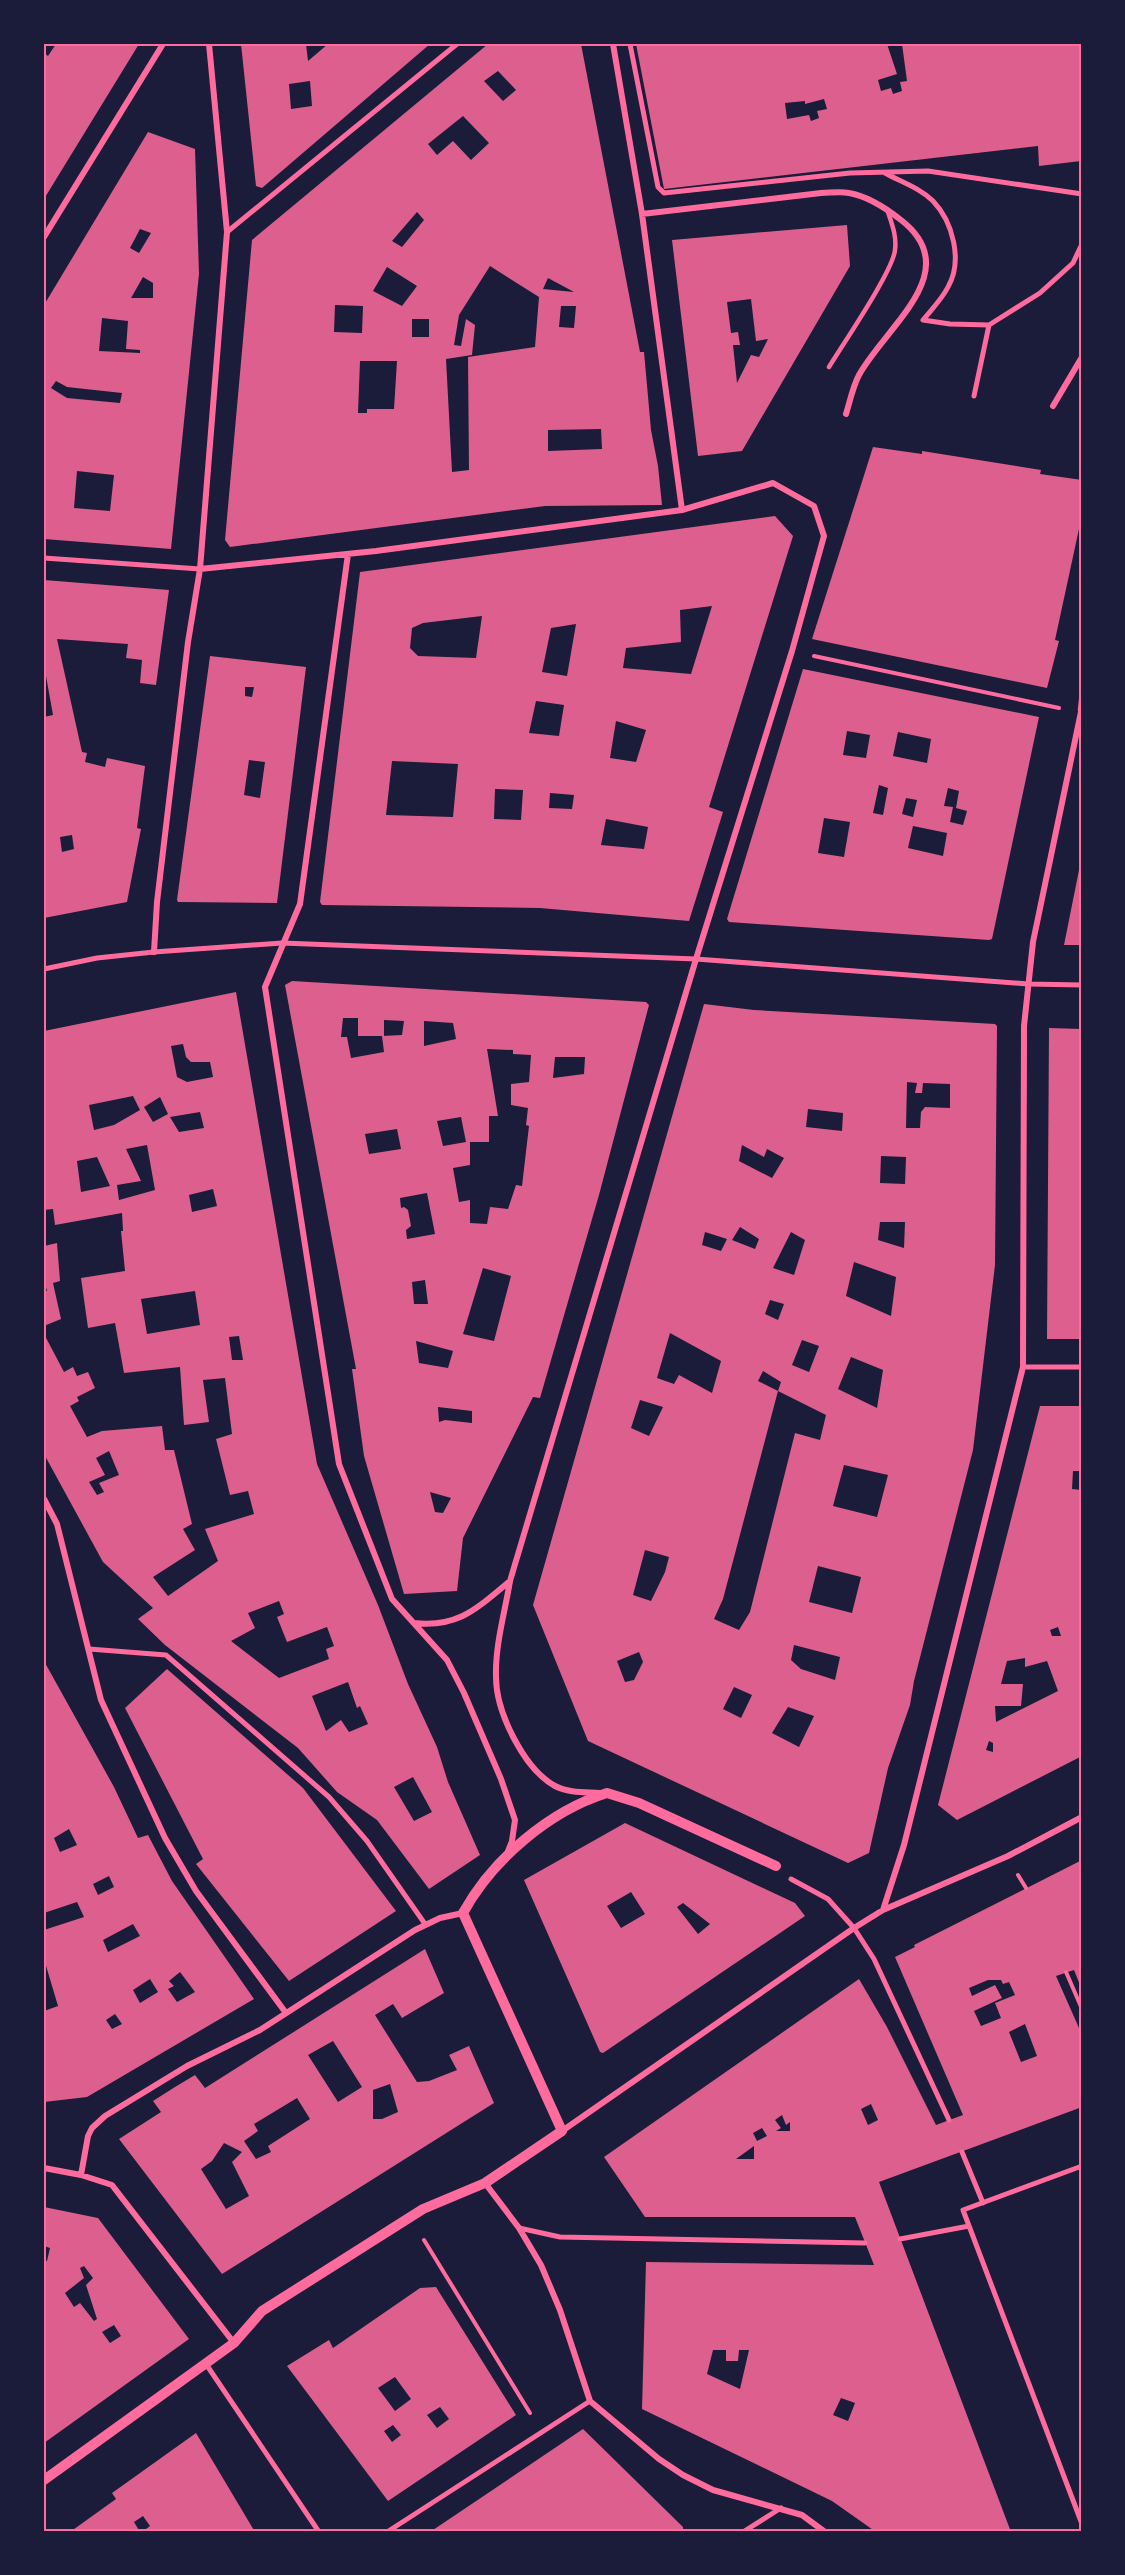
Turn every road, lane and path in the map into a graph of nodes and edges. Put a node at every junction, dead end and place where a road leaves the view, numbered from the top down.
1 (163, 44) edge
2 (209, 44) edge
3 (457, 44) edge
4 (613, 44) edge
5 (630, 44) edge
6 (883, 172) junction
7 (1082, 194) edge
8 (887, 209) junction
9 (642, 214) junction
10 (227, 232) junction
11 (44, 237) edge
12 (1082, 244) edge
13 (988, 325) junction
14 (1082, 357) edge
15 (829, 367) dead end
16 (974, 396) dead end
17 (1053, 406) dead end
18 (846, 414) dead end
19 (682, 510) junction
20 (348, 554) junction
21 (44, 558) edge
22 (200, 569) junction
23 (792, 651) junction
24 (1082, 691) edge
25 (1081, 710) edge
26 (282, 942) junction
27 (154, 952) junction
28 (696, 959) junction
29 (44, 969) edge
30 (1028, 984) junction
31 (1082, 985) edge
32 (1023, 1367) junction
33 (1082, 1367) edge
34 (44, 1499) edge
35 (510, 1581) junction
36 (413, 1623) junction
37 (89, 1649) junction
38 (607, 1794) junction
39 (1082, 1817) edge
40 (504, 1860) junction
41 (776, 1866) dead end
42 (790, 1879) dead end
43 (883, 1910) junction
44 (463, 1913) junction
45 (426, 1924) junction
46 (854, 1928) junction
47 (1066, 1972) dead end
48 (1082, 2009) edge
49 (286, 2013) junction
50 (949, 2120) dead end
51 (562, 2131) junction
52 (962, 2152) dead end
53 (1082, 2166) edge
54 (44, 2168) edge
55 (81, 2175) junction
56 (485, 2183) junction
57 (983, 2203) junction
58 (410, 2218) junction
59 (969, 2226) junction
60 (519, 2228) junction
61 (900, 2238) dead end
62 (865, 2243) dead end
63 (234, 2343) junction
64 (205, 2363) junction
65 (590, 2400) junction
66 (541, 2432) junction
67 (44, 2480) edge
68 (781, 2508) junction
69 (1082, 2524) edge
70 (319, 2532) edge
71 (387, 2532) edge
72 (743, 2532) edge
73 (825, 2532) edge

1 - 11 street
2 - 10 street
3 - 10 street
4 - 9 street
5 - 6 street
6 - 7 street
6 - 13 street
8 - 9 street
8 - 15 lane
8 - 18 street
9 - 19 street
10 - 22 street
12 - 13 street
13 - 16 street
14 - 17 street
19 - 20 street
19 - 23 street
20 - 22 street
20 - 26 street
21 - 22 street
22 - 27 street
23 - 25 path
23 - 28 street
24 - 25 lane
25 - 30 street
26 - 27 street
26 - 28 street
26 - 36 street
27 - 29 street
28 - 30 street
28 - 35 street
30 - 31 street
30 - 32 street
32 - 33 street
32 - 43 street
34 - 37 street
35 - 36 street
35 - 38 street
36 - 40 street
37 - 45 street
37 - 49 street
38 - 40 street
38 - 41 street
39 - 43 street
40 - 44 street
42 - 46 street
43 - 46 street
44 - 45 street
44 - 51 street
45 - 49 street
46 - 50 street
46 - 51 street
47 - 48 path
49 - 55 street
51 - 56 street
52 - 57 street
53 - 57 street
54 - 55 street
55 - 63 street
56 - 58 street
56 - 60 street
57 - 59 street
58 - 63 street
58 - 66 path
59 - 61 street
59 - 69 street
60 - 62 street
60 - 65 street
63 - 64 street
64 - 67 street
64 - 70 street
65 - 66 street
65 - 68 street
66 - 71 street
68 - 72 street
68 - 73 street

